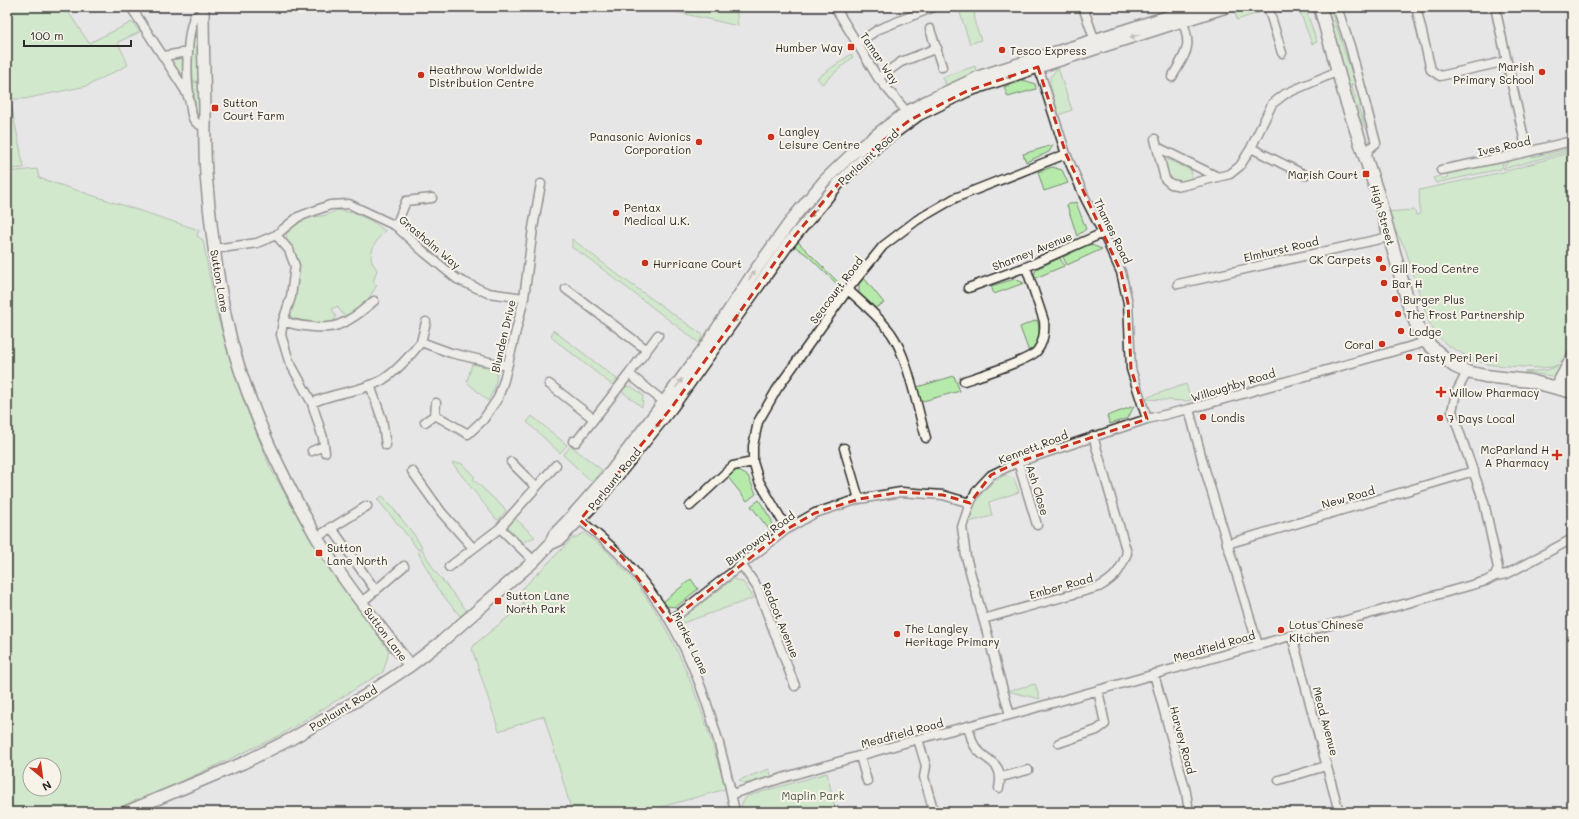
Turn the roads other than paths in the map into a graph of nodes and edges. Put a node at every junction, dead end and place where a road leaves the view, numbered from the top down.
1 (131, 7) edge
2 (835, 7) edge
3 (934, 7) edge
4 (1083, 7) edge
5 (1198, 7) edge
6 (1226, 7) edge
7 (1268, 7) edge
8 (1320, 7) edge
9 (1337, 7) edge
10 (1416, 7) edge
11 (1495, 7) edge
12 (203, 10) edge
13 (1181, 17) junction
14 (930, 29) dead end
15 (856, 44) junction
16 (1096, 44) junction
17 (936, 48) junction
18 (1282, 53) dead end
19 (188, 54) junction
20 (164, 56) junction
21 (1507, 61) junction
22 (1037, 62) junction
23 (942, 67) dead end
24 (1338, 70) junction
25 (1172, 77) dead end
26 (878, 78) junction
27 (189, 99) junction
28 (909, 116) junction
29 (205, 128) junction
30 (1155, 138) dead end
31 (1572, 141) edge
32 (1157, 147) junction
33 (1251, 148) junction
34 (1527, 152) junction
35 (1367, 153) junction
36 (1066, 154) junction
37 (1441, 170) dead end
38 (1305, 175) dead end
39 (1218, 177) junction
40 (541, 184) dead end
41 (432, 198) dead end
42 (396, 226) junction
43 (1103, 233) junction
44 (276, 235) junction
45 (1389, 237) junction
46 (214, 249) junction
47 (1026, 267) junction
48 (1178, 284) dead end
49 (968, 288) dead end
50 (566, 289) dead end
51 (848, 290) junction
52 (524, 298) junction
53 (374, 301) dead end
54 (283, 321) junction
55 (426, 322) dead end
56 (658, 335) dead end
57 (421, 342) junction
58 (1426, 342) junction
59 (647, 350) junction
60 (1572, 358) edge
61 (507, 366) junction
62 (1467, 372) junction
63 (629, 374) junction
64 (964, 381) dead end
65 (1568, 383) edge
66 (549, 384) dead end
67 (370, 385) junction
68 (312, 403) junction
69 (436, 403) dead end
70 (668, 405) junction
71 (1189, 409) junction
72 (435, 415) junction
73 (594, 419) junction
74 (1146, 419) junction
75 (425, 422) dead end
76 (1093, 436) junction
77 (926, 438) dead end
78 (572, 441) dead end
79 (386, 445) dead end
80 (844, 448) dead end
81 (312, 451) dead end
82 (511, 462) dead end
83 (754, 462) junction
84 (1018, 462) junction
85 (556, 465) dead end
86 (412, 471) dead end
87 (1474, 471) junction
88 (536, 487) junction
89 (859, 499) junction
90 (970, 503) junction
91 (367, 506) dead end
92 (690, 506) dead end
93 (576, 518) junction
94 (1037, 525) dead end
95 (331, 527) junction
96 (500, 528) junction
97 (787, 529) junction
98 (317, 537) junction
99 (1572, 539) edge
100 (1227, 544) junction
101 (473, 548) junction
102 (534, 561) junction
103 (742, 564) junction
104 (404, 566) dead end
105 (448, 568) dead end
106 (1495, 576) junction
107 (376, 591) junction
108 (362, 602) junction
109 (983, 619) junction
110 (670, 621) junction
111 (1292, 636) junction
112 (1258, 645) junction
113 (410, 666) junction
114 (1154, 674) junction
115 (795, 686) dead end
116 (1098, 690) junction
117 (1010, 715) junction
118 (968, 726) junction
119 (918, 739) junction
120 (1060, 743) dead end
121 (860, 756) junction
122 (1326, 766) junction
123 (1028, 770) dead end
124 (1001, 777) junction
125 (1279, 780) dead end
126 (867, 781) dead end
127 (999, 788) dead end
128 (732, 794) junction
129 (933, 809) dead end
130 (126, 812) edge
131 (735, 812) edge
132 (1189, 812) edge
133 (1339, 812) edge

1 - 20 street
2 - 15 street, Tamar Way
3 - 15 street
4 - 16 street
5 - 13 street, Parlaunt Road
6 - 13 street, Parlaunt Road
7 - 18 street
8 - 24 main road, High Street
9 - 35 street
10 - 21 street
11 - 21 street
12 - 19 street
12 - 29 street, Sutton Lane
13 - 16 street, Parlaunt Road
13 - 25 street
14 - 17 street
15 - 26 street, Tamar Way
16 - 22 street, Parlaunt Road
17 - 23 street
17 - 26 street
19 - 20 street
19 - 27 street
20 - 27 street
21 - 34 street
22 - 28 street, Parlaunt Road
22 - 36 street, Thames Road
24 - 33 street
24 - 35 main road, High Street
26 - 28 street, Tamar Way
27 - 29 street
28 - 70 street, Parlaunt Road
29 - 46 street, Sutton Lane
30 - 32 street
31 - 34 street, Ives Road
32 - 39 street
32 - 39 street
33 - 38 street
33 - 39 street
34 - 37 street, Ives Road
35 - 45 main road, High Street
36 - 43 street, Thames Road
36 - 51 street, Seacourt Road
40 - 52 street, Blunden Drive
41 - 42 street
42 - 44 street, Grasholm Way
42 - 52 street, Grasholm Way
43 - 47 street, Sharney Avenue
43 - 74 street, Thames Road
44 - 46 street, Grasholm Way
44 - 54 street
45 - 48 street, Elmhurst Road
45 - 58 main road, High Street
46 - 98 street, Sutton Lane
47 - 49 street, Sharney Avenue
47 - 64 street
50 - 59 street
51 - 77 street
51 - 83 street, Seacourt Road
52 - 61 street, Blunden Drive
53 - 54 street
54 - 68 street
55 - 57 street
56 - 59 street
57 - 61 street
57 - 67 street
58 - 62 main road, High Street
58 - 71 street, Willoughby Road
59 - 63 street
60 - 65 street
61 - 72 street, Blunden Drive
62 - 65 main road, High Street
62 - 87 street
63 - 70 street
63 - 73 street
66 - 73 street
67 - 68 street
67 - 79 street
68 - 81 street
69 - 72 street
70 - 93 street, Parlaunt Road
71 - 74 street, Kennett Road
71 - 100 street, Willoughby Road
72 - 75 street
73 - 78 street
74 - 76 street, Kennett Road
76 - 84 street, Kennett Road
76 - 109 street, Ember Road
80 - 89 street
82 - 88 street
83 - 92 street
83 - 97 street, Seacourt Road
84 - 90 street, Kennett Road
84 - 94 street, Ash Close
85 - 88 street
86 - 101 street
87 - 100 street, New Road
87 - 106 street
88 - 96 street
89 - 90 street, Burroway Road
89 - 97 street, Burroway Road
90 - 109 street, Kennett Road
91 - 95 street
93 - 102 street, Parlaunt Road
93 - 110 street, Market Lane
95 - 98 street
95 - 107 street, Sutton Lane
96 - 101 street
96 - 102 street
97 - 103 street, Burroway Road
98 - 108 street, Sutton Lane
99 - 106 street, Meadfield Road
100 - 112 street, Willoughby Road
101 - 105 street
102 - 113 street, Parlaunt Road
103 - 110 street, Burroway Road
103 - 115 street, Radcot Avenue
104 - 107 street, Sutton Lane
106 - 111 street, Meadfield Road
107 - 108 street, Sutton Lane
108 - 113 street, Sutton Lane
109 - 117 street, Kennett Road
110 - 128 street, Market Lane
111 - 112 street, Meadfield Road
111 - 122 street, Mead Avenue
112 - 114 street, Meadfield Road
113 - 130 street, Parlaunt Road
114 - 116 street, Meadfield Road
114 - 132 street, Harvey Road
116 - 117 street, Meadfield Road
116 - 120 street
117 - 118 street, Meadfield Road
118 - 119 street, Meadfield Road
118 - 124 street
119 - 121 street, Meadfield Road
119 - 129 street
121 - 126 street
121 - 128 street, Meadfield Road
122 - 125 street
122 - 133 street, Mead Avenue
123 - 124 street
124 - 127 street
128 - 131 street, Market Lane

